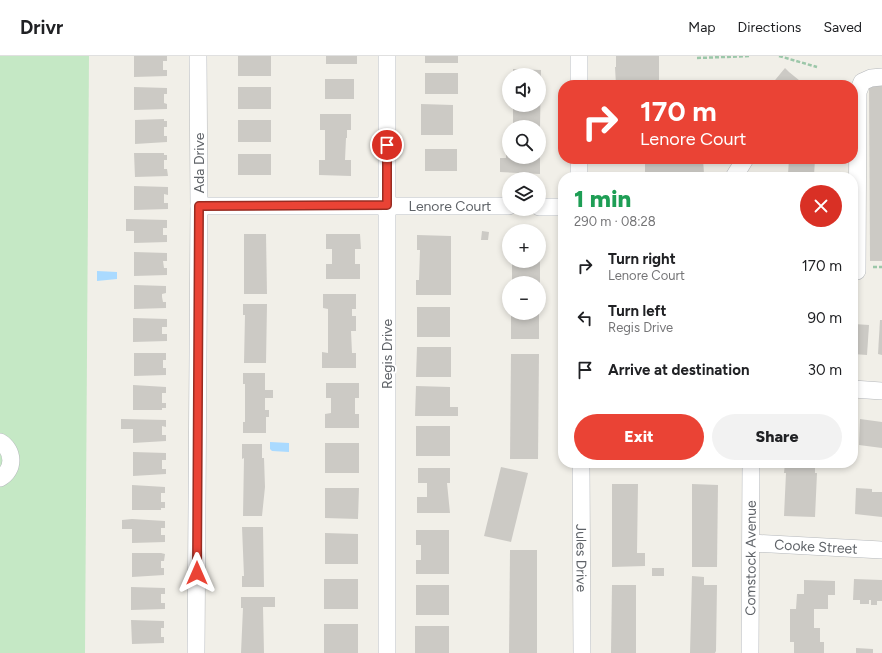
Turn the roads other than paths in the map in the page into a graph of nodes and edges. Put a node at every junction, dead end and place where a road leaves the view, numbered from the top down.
1 (198, 56) edge
2 (387, 56) edge
3 (579, 56) edge
4 (882, 76) edge
5 (579, 80) edge
6 (387, 205) junction
7 (199, 206) junction
8 (502, 206) edge
9 (546, 207) edge
10 (558, 207) edge
11 (862, 269) road end
12 (858, 390) edge
13 (882, 391) edge
14 (0, 442) edge
15 (581, 468) edge
16 (751, 468) edge
17 (0, 478) edge
18 (751, 543) junction
19 (882, 550) edge
20 (196, 653) edge
21 (387, 653) edge
22 (582, 653) edge
23 (750, 653) edge

1 - 7 street, Ada Drive
2 - 6 street, Regis Drive
3 - 5 street
4 - 11 street
6 - 7 street, Lenore Court
6 - 8 street, Lenore Court
6 - 21 street, Regis Drive
7 - 20 street, Ada Drive
9 - 10 street
12 - 13 street
14 - 17 street
15 - 22 street, Jules Drive
16 - 18 street, Comstock Avenue
18 - 19 street, Cooke Street
18 - 23 street, Comstock Avenue

